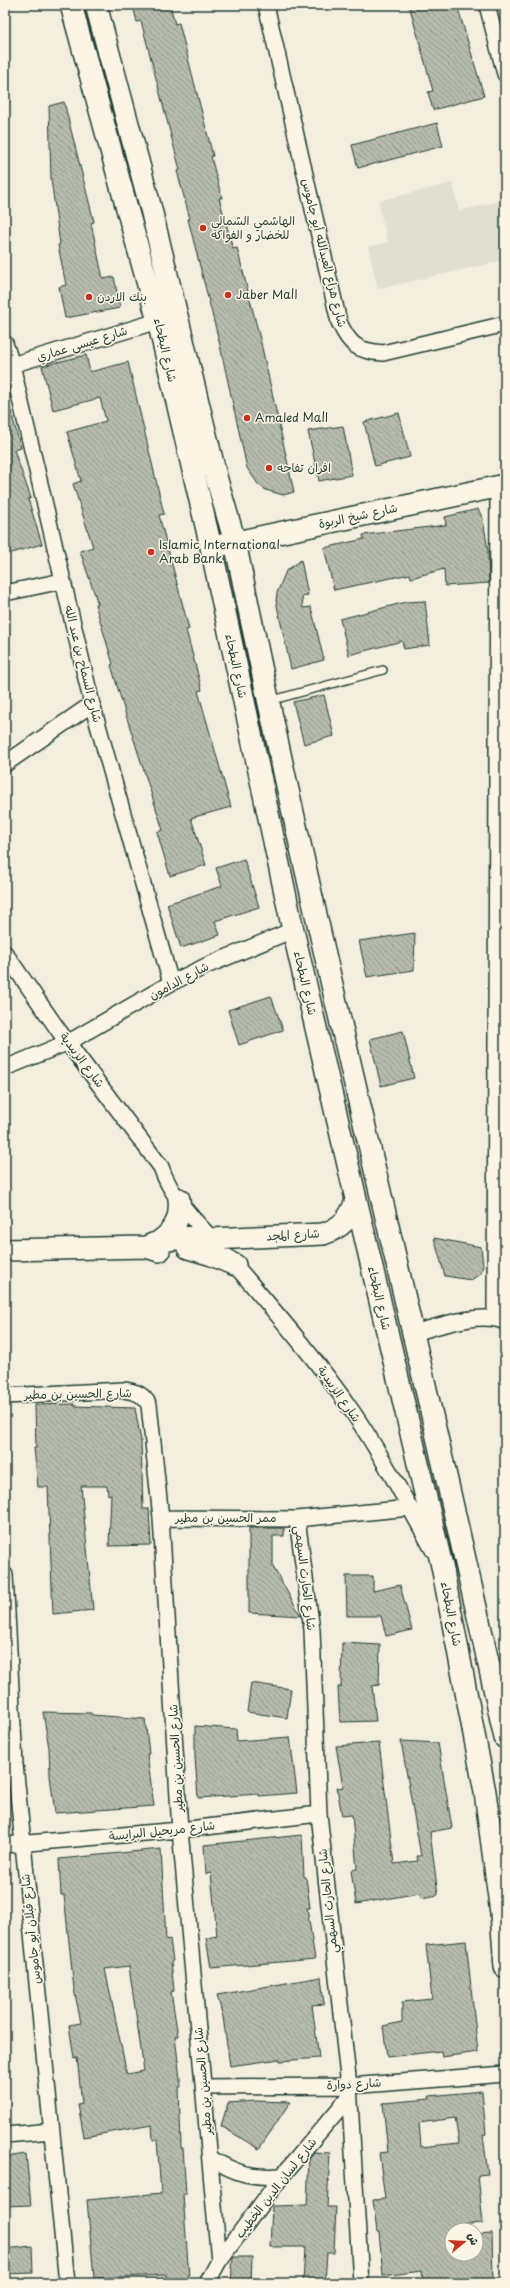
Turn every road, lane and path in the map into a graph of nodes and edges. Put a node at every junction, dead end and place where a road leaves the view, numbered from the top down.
1 (71, 5) edge
2 (96, 5) edge
3 (266, 5) edge
4 (487, 5) edge
5 (505, 74) edge
6 (158, 321) junction
7 (505, 324) edge
8 (5, 343) edge
9 (9, 366) edge
10 (502, 485) edge
11 (235, 542) junction
12 (211, 548) junction
13 (62, 581) junction
14 (5, 593) edge
15 (383, 670) dead end
16 (269, 701) junction
17 (92, 704) junction
18 (5, 764) edge
19 (319, 924) junction
20 (293, 930) junction
21 (5, 953) edge
22 (171, 983) junction
23 (69, 1042) junction
24 (5, 1068) edge
25 (161, 1167) junction
26 (179, 1199) junction
27 (356, 1200) junction
28 (212, 1239) junction
29 (153, 1244) junction
30 (188, 1248) junction
31 (5, 1250) edge
32 (235, 1265) junction
33 (500, 1320) edge
34 (414, 1333) junction
35 (5, 1396) edge
36 (410, 1508) junction
37 (161, 1518) junction
38 (297, 1519) junction
39 (442, 1566) junction
40 (5, 1575) edge
41 (8, 1698) edge
42 (505, 1738) edge
43 (319, 1814) junction
44 (180, 1830) junction
45 (22, 1844) junction
46 (5, 1845) edge
47 (502, 1906) edge
48 (505, 1967) edge
49 (505, 2074) edge
50 (204, 2087) junction
51 (349, 2092) junction
52 (52, 2131) junction
53 (5, 2135) edge
54 (210, 2158) junction
55 (282, 2176) junction
56 (219, 2261) junction
57 (68, 2283) edge
58 (207, 2283) edge
59 (361, 2283) edge

1 - 6 street, شارع البطحاء
2 - 11 street, شارع البطحاء
3 - 7 street, شارع هزاع العبدالله أبو جاموس
4 - 5 street
6 - 9 street, شارع عيسى عماري
6 - 12 street, شارع البطحاء
8 - 9 street, شارع السماح بن عبد الله
9 - 13 street, شارع السماح بن عبد الله
10 - 11 street, شارع شيخ الربوة
10 - 33 street
11 - 12 street, شارع شيخ الربوة
11 - 16 street, شارع البطحاء
12 - 20 street, شارع البطحاء
13 - 14 street
13 - 17 street, شارع السماح بن عبد الله
15 - 16 lane
16 - 19 street, شارع البطحاء
17 - 18 street
17 - 22 street, شارع السماح بن عبد الله
19 - 20 street
19 - 34 street, شارع البطحاء
20 - 22 street, شارع الدامون
20 - 27 street, شارع البطحاء
21 - 23 street, شارع الزبيدية
22 - 23 street, شارع الدامون
23 - 24 street, شارع الدامون
23 - 25 street, شارع الزبيدية
25 - 26 street, شارع الزبيدية
25 - 28 street, شارع الزبيدية
26 - 28 street, شارع الزبيدية
26 - 29 street
27 - 28 street, شارع المجد
27 - 39 street, شارع البطحاء
28 - 29 street, شارع المجد
28 - 30 street, شارع المجد
28 - 32 street, شارع الزبيدية
29 - 30 street, شارع المجد
29 - 31 street, شارع المجد
30 - 32 street
32 - 36 street, شارع الزبيدية
33 - 34 street
34 - 42 street, شارع البطحاء
35 - 37 street, شارع الحسين بن مطير
36 - 38 street, ممر الحسين بن مطير
36 - 39 street, شارع الزبيدية
37 - 38 street, ممر الحسين بن مطير
37 - 44 street, شارع الحسين بن مطير
38 - 43 street, شارع الحارث السهمي
39 - 47 street, شارع البطحاء
40 - 41 street, شارع قبلان أبو جاموس
41 - 45 street, شارع قبلان أبو جاموس
43 - 44 street, شارع مريحيل البرايسة
43 - 51 street, شارع الحارث السهمي
44 - 45 street, شارع مريحيل البرايسة
44 - 50 street, شارع الحسين بن مطير
45 - 46 street, شارع مريحيل البرايسة
45 - 52 street, شارع قبلان أبو جاموس
47 - 48 street, شارع البطحاء
49 - 51 street, شارع دوارة
50 - 51 street, شارع دوارة
50 - 54 street, شارع الحسين بن مطير
51 - 55 street, شارع لسان الدين الخطيب
51 - 59 street, شارع الحارث السهمي
52 - 53 street
52 - 57 street, شارع قبلان أبو جاموس
54 - 55 street
54 - 56 street, شارع الحسين بن مطير
55 - 56 street, شارع لسان الدين الخطيب
56 - 58 street, شارع لسان الدين الخطيب

